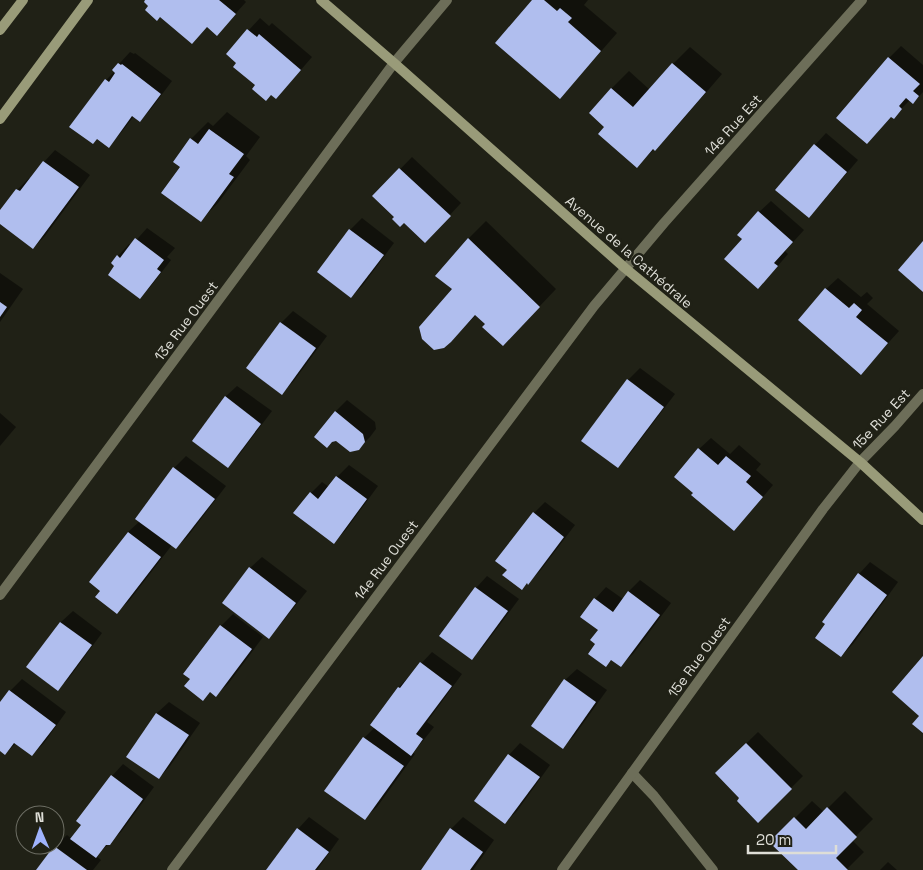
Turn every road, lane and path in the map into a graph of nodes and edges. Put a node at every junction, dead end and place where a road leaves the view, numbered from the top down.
1 (23, 0) edge
2 (88, 0) edge
3 (321, 0) edge
4 (447, 0) edge
5 (862, 0) edge
6 (0, 30) edge
7 (394, 63) junction
8 (0, 119) edge
9 (625, 268) junction
10 (923, 394) edge
11 (860, 462) junction
12 (923, 520) edge
13 (0, 595) edge
14 (632, 773) junction
15 (172, 870) edge
16 (562, 870) edge
17 (712, 870) edge

1 - 6 street
2 - 8 street
3 - 7 street, Avenue de la Cathédrale
4 - 7 street, 13e Rue Ouest
5 - 9 street, 14e Rue Est
7 - 9 street, Avenue de la Cathédrale
7 - 13 street, 13e Rue Ouest
9 - 11 street, Avenue de la Cathédrale
9 - 15 street, 14e Rue Ouest
10 - 11 street, 15e Rue Est
11 - 12 street, Avenue de la Cathédrale
11 - 14 street, 15e Rue Ouest
14 - 16 street, 15e Rue Ouest
14 - 17 street

